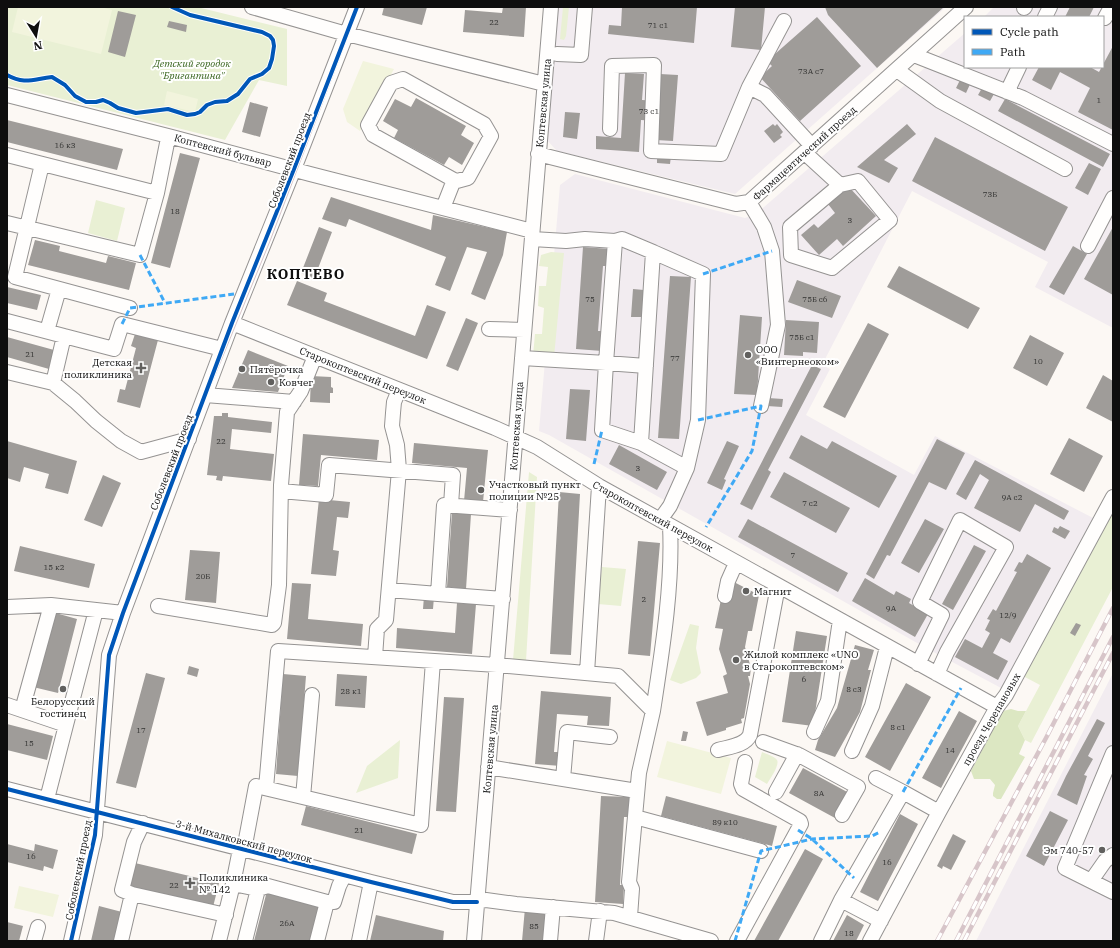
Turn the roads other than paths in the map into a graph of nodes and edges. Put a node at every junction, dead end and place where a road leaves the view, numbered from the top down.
1 (252, 7) edge
2 (357, 7) edge
3 (551, 7) edge
4 (585, 7) edge
5 (966, 7) edge
6 (1050, 7) edge
7 (294, 13) edge
8 (1046, 16) edge
9 (784, 21) dead end
10 (346, 33) junction
11 (557, 54) dead end
12 (914, 55) junction
13 (1018, 68) edge
14 (897, 70) junction
15 (544, 84) junction
16 (749, 87) junction
17 (1006, 92) junction
18 (7, 95) edge
19 (610, 129) dead end
20 (172, 136) junction
21 (1113, 144) edge
22 (808, 149) junction
23 (538, 154) junction
24 (7, 155) edge
25 (42, 164) junction
26 (294, 169) junction
27 (1065, 169) dead end
28 (454, 180) junction
29 (840, 185) junction
30 (157, 193) junction
31 (1113, 198) edge
32 (749, 202) junction
33 (443, 208) junction
34 (7, 223) edge
35 (27, 228) junction
36 (532, 235) junction
37 (615, 241) junction
38 (1088, 246) dead end
39 (772, 251) junction
40 (653, 252) junction
41 (791, 255) junction
42 (11, 276) edge
43 (59, 289) junction
44 (130, 308) dead end
45 (7, 321) edge
46 (232, 323) junction
47 (490, 329) dead end
48 (524, 330) junction
49 (46, 331) junction
50 (64, 336) junction
51 (222, 349) junction
52 (315, 356) junction
53 (522, 358) junction
54 (606, 363) junction
55 (646, 366) junction
56 (7, 372) edge
57 (53, 384) junction
58 (399, 390) junction
59 (205, 395) junction
60 (294, 402) junction
61 (760, 406) dead end
62 (516, 438) junction
63 (189, 439) junction
64 (641, 443) junction
65 (687, 468) junction
66 (399, 470) junction
67 (599, 486) junction
68 (281, 491) junction
69 (1113, 497) edge
70 (451, 505) junction
71 (510, 510) junction
72 (665, 523) junction
73 (736, 562) junction
74 (778, 586) junction
75 (389, 590) junction
76 (438, 594) junction
77 (725, 596) dead end
78 (503, 599) junction
79 (51, 605) junction
80 (158, 606) dead end
81 (7, 607) edge
82 (96, 610) junction
83 (123, 613) junction
84 (840, 620) junction
85 (887, 647) junction
86 (375, 657) junction
87 (433, 661) junction
88 (918, 664) junction
89 (496, 665) junction
90 (587, 673) junction
91 (937, 674) junction
92 (312, 695) dead end
93 (7, 705) edge
94 (997, 707) junction
95 (22, 710) junction
96 (653, 711) junction
97 (66, 725) junction
98 (814, 732) dead end
99 (610, 737) dead end
100 (763, 742) dead end
101 (718, 750) dead end
102 (852, 751) dead end
103 (1113, 753) edge
104 (797, 754) junction
105 (745, 762) dead end
106 (488, 767) junction
107 (563, 779) junction
108 (266, 788) junction
109 (858, 788) junction
110 (7, 789) edge
111 (637, 791) junction
112 (776, 792) dead end
113 (903, 792) junction
114 (303, 797) junction
115 (47, 799) junction
116 (98, 812) junction
117 (939, 812) junction
118 (842, 815) dead end
119 (635, 817) junction
120 (143, 823) junction
121 (242, 850) junction
122 (761, 851) dead end
123 (1113, 855) edge
124 (344, 876) junction
125 (1091, 881) junction
126 (371, 882) junction
127 (234, 884) junction
128 (258, 890) junction
129 (1113, 892) edge
130 (132, 894) junction
131 (841, 900) junction
132 (327, 902) junction
133 (477, 902) junction
134 (553, 907) junction
135 (600, 911) junction
136 (226, 915) junction
137 (630, 917) junction
138 (881, 921) junction
139 (38, 927) dead end
140 (34, 941) edge
141 (71, 941) edge
142 (121, 941) edge
143 (219, 941) edge
144 (245, 941) edge
145 (317, 941) edge
146 (359, 941) edge
147 (474, 941) edge
148 (550, 941) edge
149 (596, 941) edge
150 (711, 941) edge
151 (737, 941) edge
152 (821, 941) edge
153 (870, 941) edge

1 - 7 street
2 - 10 street, Соболевский проезд
3 - 15 street, Коптевская улица
4 - 11 street
5 - 12 street, Фармацевтический проезд
6 - 8 street
7 - 10 street
9 - 16 street
10 - 15 street
10 - 26 street, Соболевский проезд
12 - 14 street, Фармацевтический проезд
12 - 17 street
13 - 17 street
14 - 22 street, Фармацевтический проезд
14 - 27 street
15 - 23 street, Коптевская улица
16 - 19 street
16 - 22 street
17 - 21 street
18 - 20 street, Коптевский бульвар
20 - 26 street, Коптевский бульвар
20 - 30 street
22 - 29 street
22 - 32 street, Фармацевтический проезд
23 - 32 street, Фармацевтический проезд
23 - 36 street, Коптевская улица
24 - 25 street
25 - 30 street
25 - 35 street
26 - 33 street, Коптевский бульвар
26 - 46 street, Соболевский проезд
28 - 28 street
28 - 33 street
29 - 41 street
29 - 41 street
30 - 35 street
31 - 38 street
32 - 39 street
33 - 36 street, Коптевский бульвар
34 - 35 street
35 - 42 street
36 - 37 street, Коптевский бульвар
36 - 48 street, Коптевская улица
37 - 40 street, Коптевский бульвар
37 - 54 street
39 - 41 street
39 - 61 street
40 - 55 street
40 - 65 street, Коптевский бульвар
42 - 43 street
43 - 44 street
43 - 49 street
45 - 49 street
46 - 51 street, Соболевский проезд
46 - 52 street, Старокоптевский переулок
47 - 48 street
48 - 53 street, Коптевская улица
49 - 50 street
50 - 51 street
50 - 57 street
51 - 59 street, Соболевский проезд
52 - 58 street, Старокоптевский переулок
52 - 60 street
53 - 54 street
53 - 62 street, Коптевская улица
54 - 55 street
54 - 64 street
55 - 64 street
56 - 57 street
57 - 63 street
58 - 62 street, Старокоптевский переулок
58 - 66 street
59 - 60 street
59 - 63 street, Соболевский проезд
60 - 68 street
62 - 67 street, Старокоптевский переулок
62 - 71 street, Коптевская улица
63 - 83 street, Соболевский проезд
64 - 65 street
65 - 72 street
66 - 68 street
66 - 70 street
66 - 75 street
67 - 72 street, Старокоптевский переулок
67 - 90 street
68 - 80 street
69 - 94 street, проезд Черепановых
70 - 71 street
70 - 76 street
71 - 78 street, Коптевская улица
72 - 73 street, Старокоптевский переулок
72 - 96 street
73 - 74 street, Старокоптевский переулок
73 - 77 street
74 - 84 street, Старокоптевский переулок
74 - 101 street
75 - 76 street
75 - 86 street
76 - 78 street
78 - 89 street, Коптевская улица
79 - 81 street
79 - 82 street
79 - 95 street
82 - 83 street
82 - 97 street
83 - 116 street, Соболевский проезд
84 - 85 street, Старокоптевский переулок
84 - 98 street
85 - 88 street, Старокоптевский переулок
85 - 102 street
86 - 87 street
86 - 108 street
87 - 89 street
87 - 114 street
88 - 91 street, Старокоптевский переулок
88 - 91 street
89 - 90 street
89 - 106 street, Коптевская улица
90 - 96 street
91 - 94 street, Старокоптевский переулок
92 - 114 street
93 - 95 street
94 - 117 street, проезд Черепановых
95 - 97 street
96 - 111 street
97 - 115 street
99 - 107 street
100 - 104 street
103 - 125 street
104 - 109 street
104 - 112 street
105 - 151 street
106 - 107 street
106 - 133 street, Коптевская улица
107 - 111 street
108 - 114 street
108 - 121 street
109 - 113 street
109 - 118 street
110 - 115 street, 3-й Михалковский переулок
111 - 119 street
113 - 117 street
113 - 131 street
115 - 116 street, 3-й Михалковский переулок
116 - 120 street, 3-й Михалковский переулок
116 - 141 street, Соболевский проезд
117 - 138 street, проезд Черепановых
119 - 122 street
119 - 137 street
120 - 121 street, 3-й Михалковский переулок
120 - 130 street
121 - 124 street, 3-й Михалковский переулок
121 - 127 street
123 - 125 street
124 - 126 street, 3-й Михалковский переулок
124 - 132 street
125 - 129 street
126 - 133 street, 3-й Михалковский переулок
126 - 146 street
127 - 128 street
127 - 136 street
128 - 132 street
128 - 144 street
130 - 136 street
130 - 142 street
131 - 138 street
131 - 152 street
132 - 145 street
133 - 134 street, 3-й Михалковский переулок
133 - 147 street, Коптевская улица
134 - 135 street, 3-й Михалковский переулок
134 - 148 street
135 - 137 street, 3-й Михалковский переулок
135 - 149 street
136 - 143 street
137 - 150 street, 3-й Михалковский переулок
138 - 153 street, проезд Черепановых
139 - 140 street

